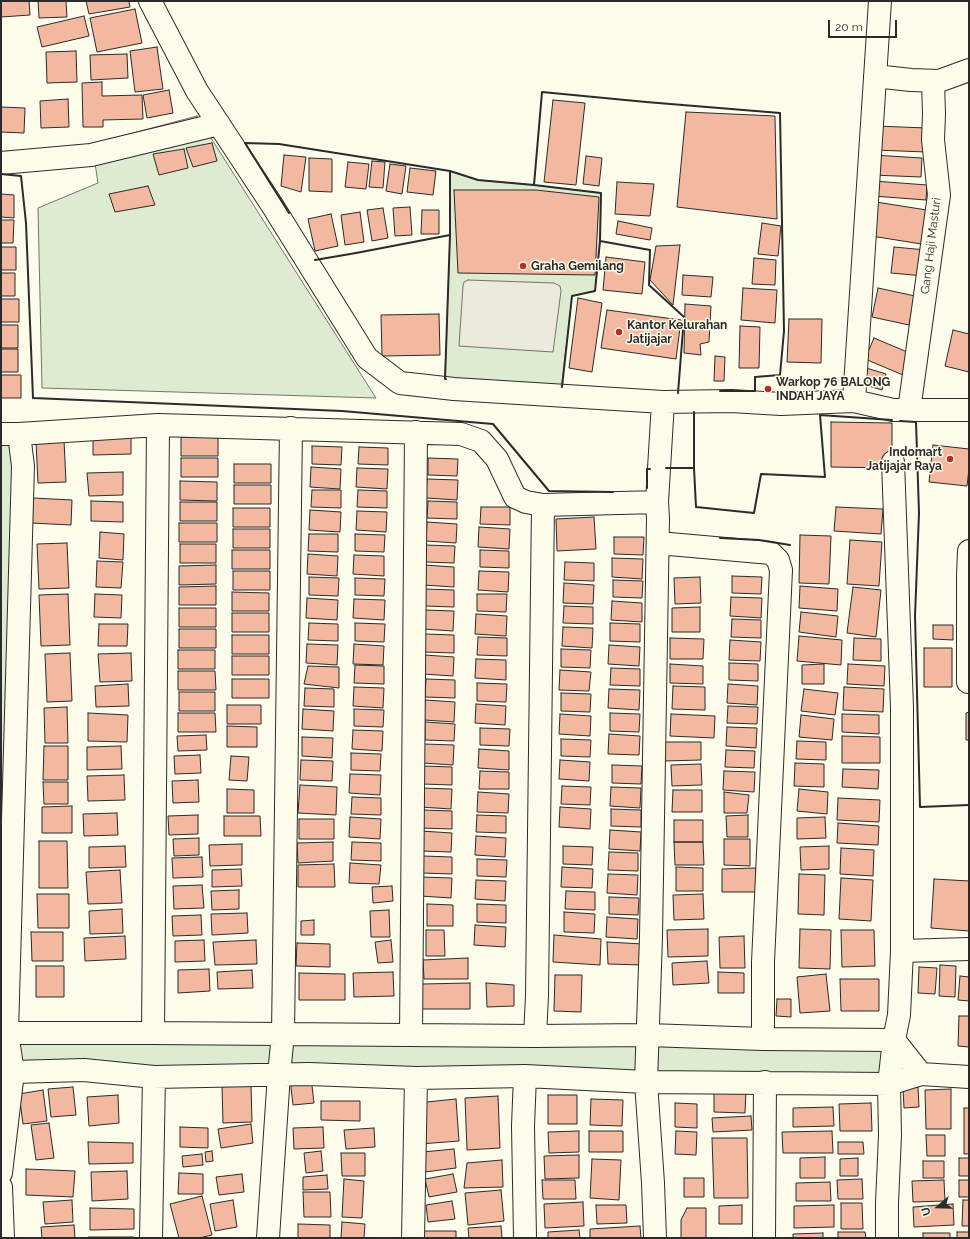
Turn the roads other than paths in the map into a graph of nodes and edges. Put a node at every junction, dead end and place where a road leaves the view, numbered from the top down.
1 (150, 1) edge
2 (880, 1) edge
3 (969, 70) edge
4 (875, 76) junction
5 (933, 81) junction
6 (219, 124) junction
7 (1, 163) edge
8 (854, 400) junction
9 (663, 402) junction
10 (909, 410) junction
11 (969, 410) edge
12 (158, 425) junction
13 (291, 428) junction
14 (416, 432) junction
15 (10, 434) edge
16 (893, 462) dead end
17 (657, 502) junction
18 (543, 505) junction
19 (658, 544) junction
20 (969, 551) edge
21 (968, 682) edge
22 (8, 738) edge
23 (969, 949) edge
24 (902, 951) junction
25 (4, 1033) edge
26 (153, 1033) junction
27 (283, 1034) junction
28 (411, 1035) junction
29 (648, 1035) junction
30 (535, 1036) junction
31 (763, 1039) junction
32 (894, 1040) junction
33 (7, 1074) edge
34 (279, 1074) junction
35 (921, 1074) junction
36 (525, 1076) junction
37 (154, 1077) junction
38 (969, 1077) edge
39 (416, 1078) junction
40 (646, 1082) junction
41 (765, 1082) junction
42 (889, 1084) junction
43 (1, 1173) edge
44 (1, 1187) edge
45 (3, 1238) edge
46 (151, 1238) edge
47 (268, 1238) edge
48 (413, 1238) edge
49 (525, 1238) edge
50 (655, 1238) edge
51 (764, 1238) edge
52 (887, 1238) edge

1 - 6 street
2 - 4 street
3 - 5 street
4 - 5 street
4 - 8 street
5 - 10 street, Gang Haji Masturi
6 - 7 street
6 - 9 street
8 - 9 street
8 - 10 street
9 - 17 street
10 - 11 street
12 - 13 street
12 - 15 street
12 - 26 street
13 - 14 street
13 - 27 street
14 - 18 street
14 - 28 street
15 - 22 street
16 - 24 street
17 - 18 street
17 - 19 street
18 - 30 street
19 - 29 street
19 - 31 street
20 - 21 street
22 - 25 street
23 - 24 street
24 - 32 street
25 - 26 street
25 - 33 street
26 - 27 street
27 - 28 street
27 - 34 street
28 - 30 street
29 - 30 street
29 - 31 street
29 - 40 street
31 - 32 street
32 - 35 street
32 - 42 street
33 - 37 street
33 - 43 street
34 - 37 street
34 - 39 street
34 - 47 street
35 - 38 street
35 - 42 street
36 - 39 street
36 - 40 street
36 - 49 street
37 - 46 street
39 - 48 street
40 - 41 street
40 - 50 street
41 - 42 street
41 - 51 street
42 - 52 street
44 - 45 street

